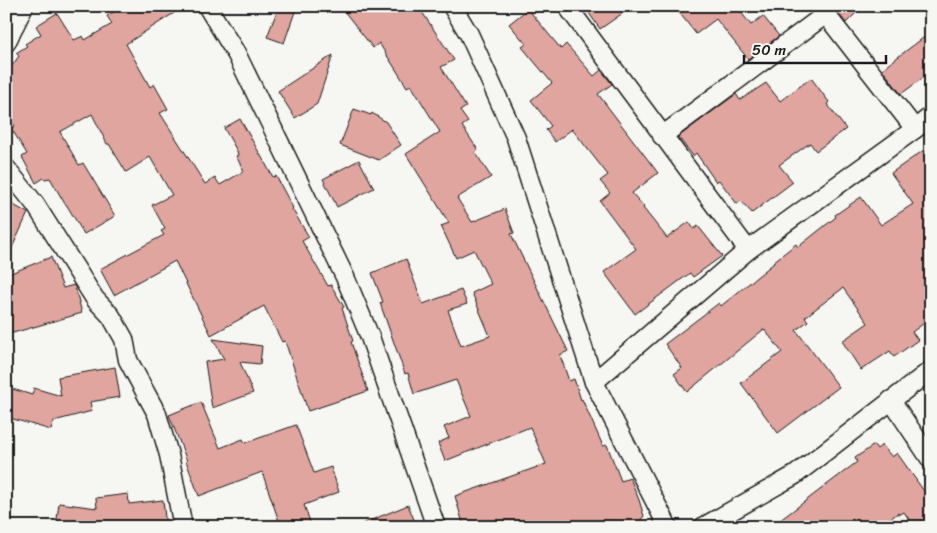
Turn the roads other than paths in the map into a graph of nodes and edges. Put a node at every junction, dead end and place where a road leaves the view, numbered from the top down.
1 (24, 6) edge
2 (207, 6) edge
3 (452, 6) edge
4 (567, 6) edge
5 (823, 10) edge
6 (6, 43) edge
7 (931, 116) edge
8 (915, 129) junction
9 (662, 136) junction
10 (6, 168) edge
11 (748, 250) junction
12 (931, 370) edge
13 (594, 382) junction
14 (891, 400) junction
15 (931, 460) edge
16 (714, 524) edge
17 (183, 527) edge
18 (436, 527) edge
19 (668, 527) edge

1 - 6 street
2 - 18 street
3 - 13 street
4 - 9 street
5 - 8 street
5 - 9 street
7 - 8 street
8 - 11 street
9 - 11 street
10 - 17 street
11 - 13 street
12 - 14 street
13 - 19 street
14 - 15 street
14 - 16 street

